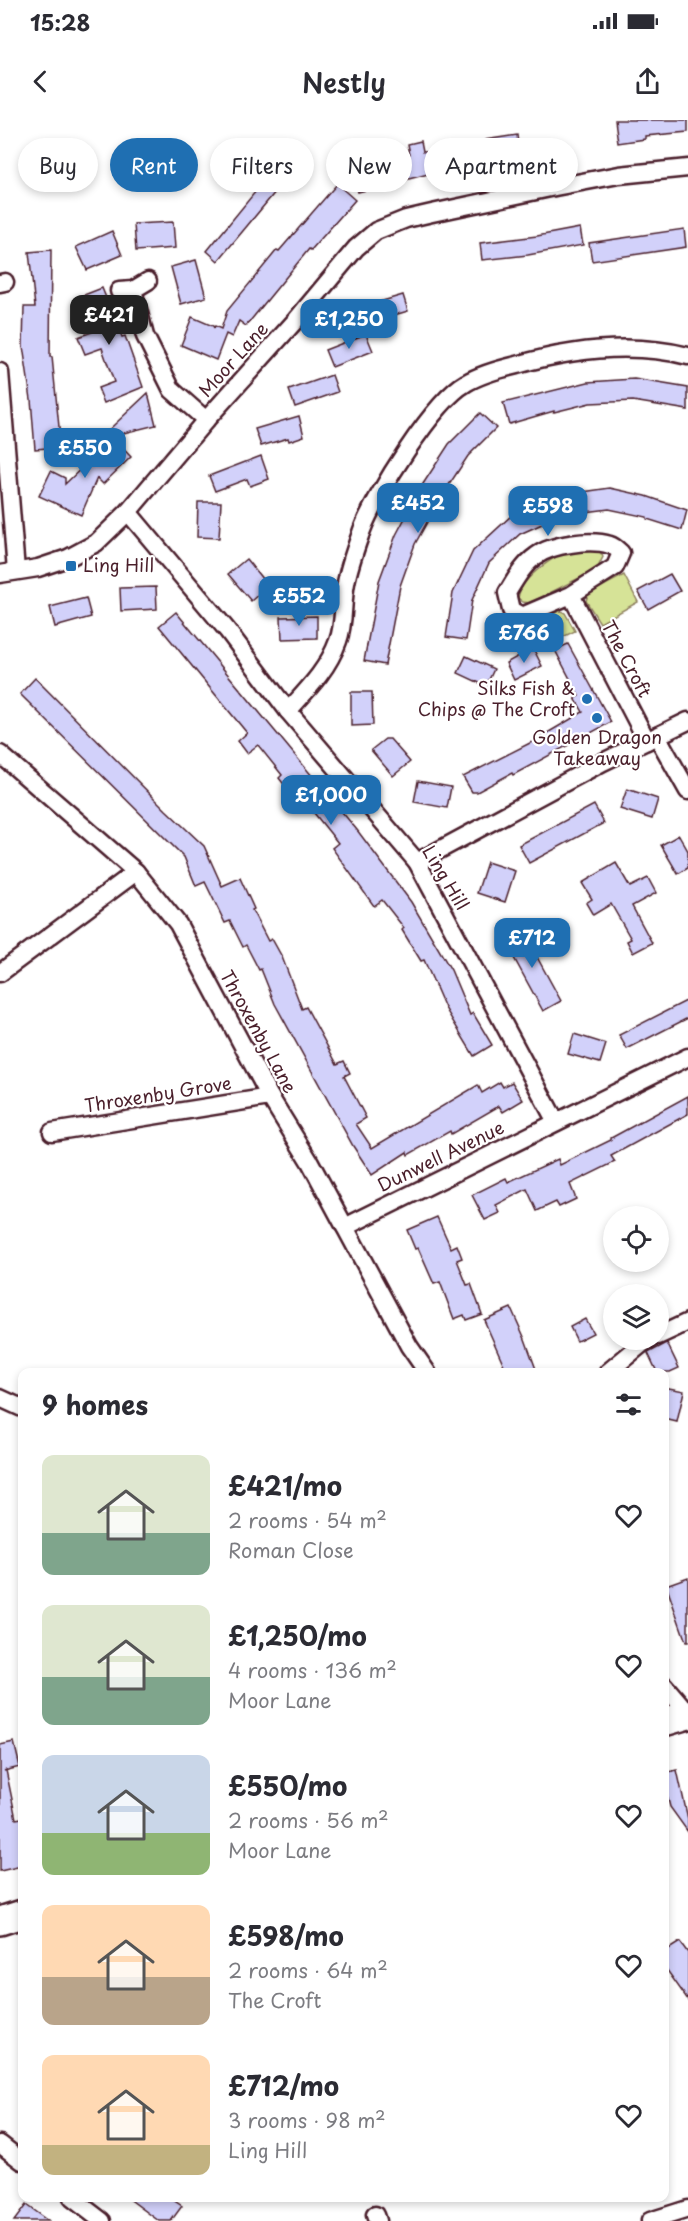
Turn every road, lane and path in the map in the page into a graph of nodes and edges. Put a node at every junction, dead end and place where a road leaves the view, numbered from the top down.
1 (688, 168) edge
2 (148, 281) dead end
3 (688, 356) edge
4 (0, 372) edge
5 (206, 420) junction
6 (128, 512) junction
7 (8, 572) edge
8 (571, 595) junction
9 (288, 711) junction
10 (688, 721) edge
11 (652, 739) junction
12 (0, 754) edge
13 (688, 791) edge
14 (417, 862) junction
15 (136, 872) junction
16 (0, 973) edge
17 (688, 1058) edge
18 (270, 1097) junction
19 (556, 1122) junction
20 (51, 1132) dead end
21 (345, 1227) junction
22 (688, 1322) edge
23 (669, 1331) edge
24 (634, 1350) edge
25 (424, 1368) edge
26 (613, 1368) edge
27 (0, 1398) edge
28 (18, 1406) edge
29 (669, 1691) edge
30 (688, 1714) edge
31 (669, 1720) edge
32 (18, 1915) edge
33 (0, 1921) edge
34 (0, 2144) edge
35 (18, 2158) edge
36 (91, 2203) edge
37 (688, 2209) edge
38 (102, 2221) edge
39 (650, 2221) edge

1 - 5 street, Moor Lane
2 - 5 street
3 - 9 street
4 - 7 street
5 - 6 street, Moor Lane
6 - 7 street, Moor Lane
6 - 9 street, Ling Hill
8 - 8 street
8 - 11 street, The Croft
9 - 14 street, Ling Hill
10 - 11 street
11 - 13 street, The Croft
11 - 14 street
12 - 15 street, Throxenby Lane
14 - 19 street, Ling Hill
15 - 16 street
15 - 18 street, Throxenby Lane
17 - 19 street, Dunwell Avenue
18 - 20 street, Throxenby Grove
18 - 21 street, Throxenby Lane
19 - 21 street, Dunwell Avenue
21 - 25 street, Throxenby Lane
22 - 23 street
24 - 26 street
27 - 28 street
29 - 30 street
30 - 31 highway
32 - 33 highway
34 - 35 street
36 - 38 street
37 - 39 street

